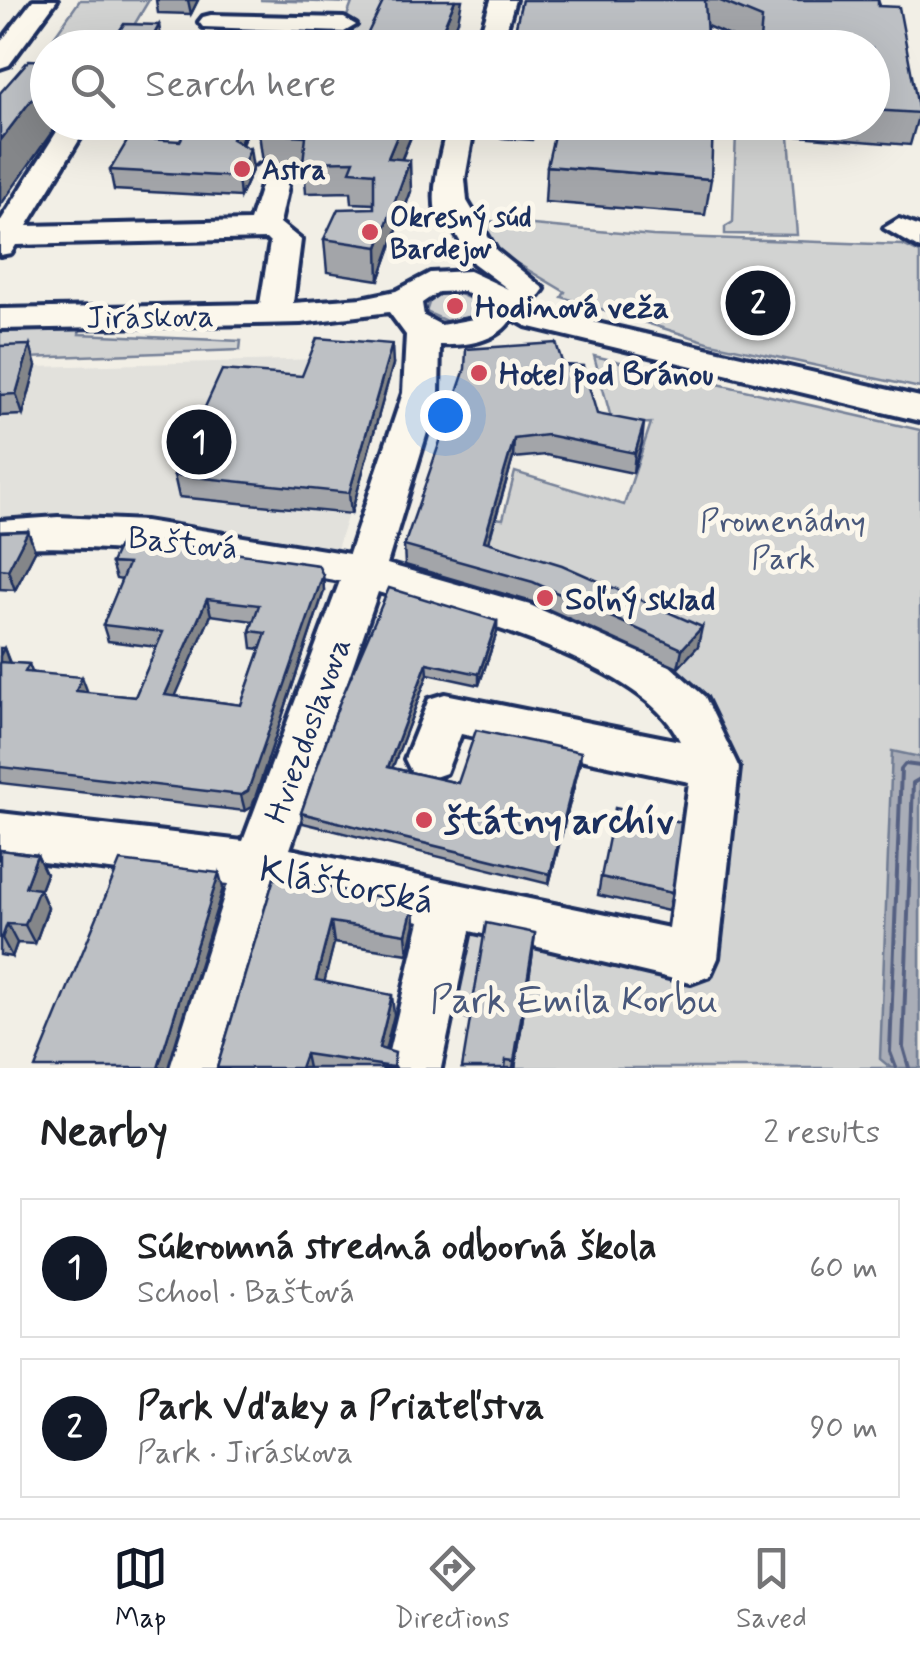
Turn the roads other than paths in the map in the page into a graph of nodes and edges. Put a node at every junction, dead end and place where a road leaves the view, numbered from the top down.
1 (45, 0) edge
2 (502, 0) edge
3 (217, 11) edge
4 (344, 25) dead end
5 (493, 30) edge
6 (0, 60) edge
7 (66, 140) edge
8 (259, 140) edge
9 (456, 140) edge
10 (252, 157) edge
11 (273, 186) dead end
12 (451, 199) junction
13 (263, 230) junction
14 (3, 241) edge
15 (421, 290) junction
16 (484, 290) junction
17 (288, 313) junction
18 (0, 319) edge
19 (470, 333) junction
20 (675, 350) junction
21 (421, 394) junction
22 (920, 409) edge
23 (0, 535) edge
24 (364, 572) junction
25 (429, 759) dead end
26 (715, 768) junction
27 (0, 836) edge
28 (259, 865) junction
29 (450, 904) junction
30 (198, 1068) edge
31 (413, 1068) edge

1 - 6 street
2 - 5 street
3 - 4 street
7 - 14 street
8 - 10 street
9 - 12 street
11 - 13 street
12 - 15 street, Hviezdoslavova
12 - 16 street
12 - 20 street
13 - 14 street
13 - 17 street
15 - 16 street
15 - 17 street, Jiráskova
15 - 19 street
15 - 21 street, Hviezdoslavova
16 - 19 street, Hviezdoslavova
16 - 20 street
17 - 18 street, Jiráskova
19 - 20 street
19 - 21 street, Hviezdoslavova
20 - 22 street
21 - 24 street, Hviezdoslavova
23 - 24 street, Baštová
24 - 26 street, Baštová
24 - 28 street, Hviezdoslavova
25 - 26 street
26 - 29 street, Kláštorská
27 - 28 street, Kláštorská
28 - 29 street, Kláštorská
28 - 30 street, Hviezdoslavova
29 - 31 street

